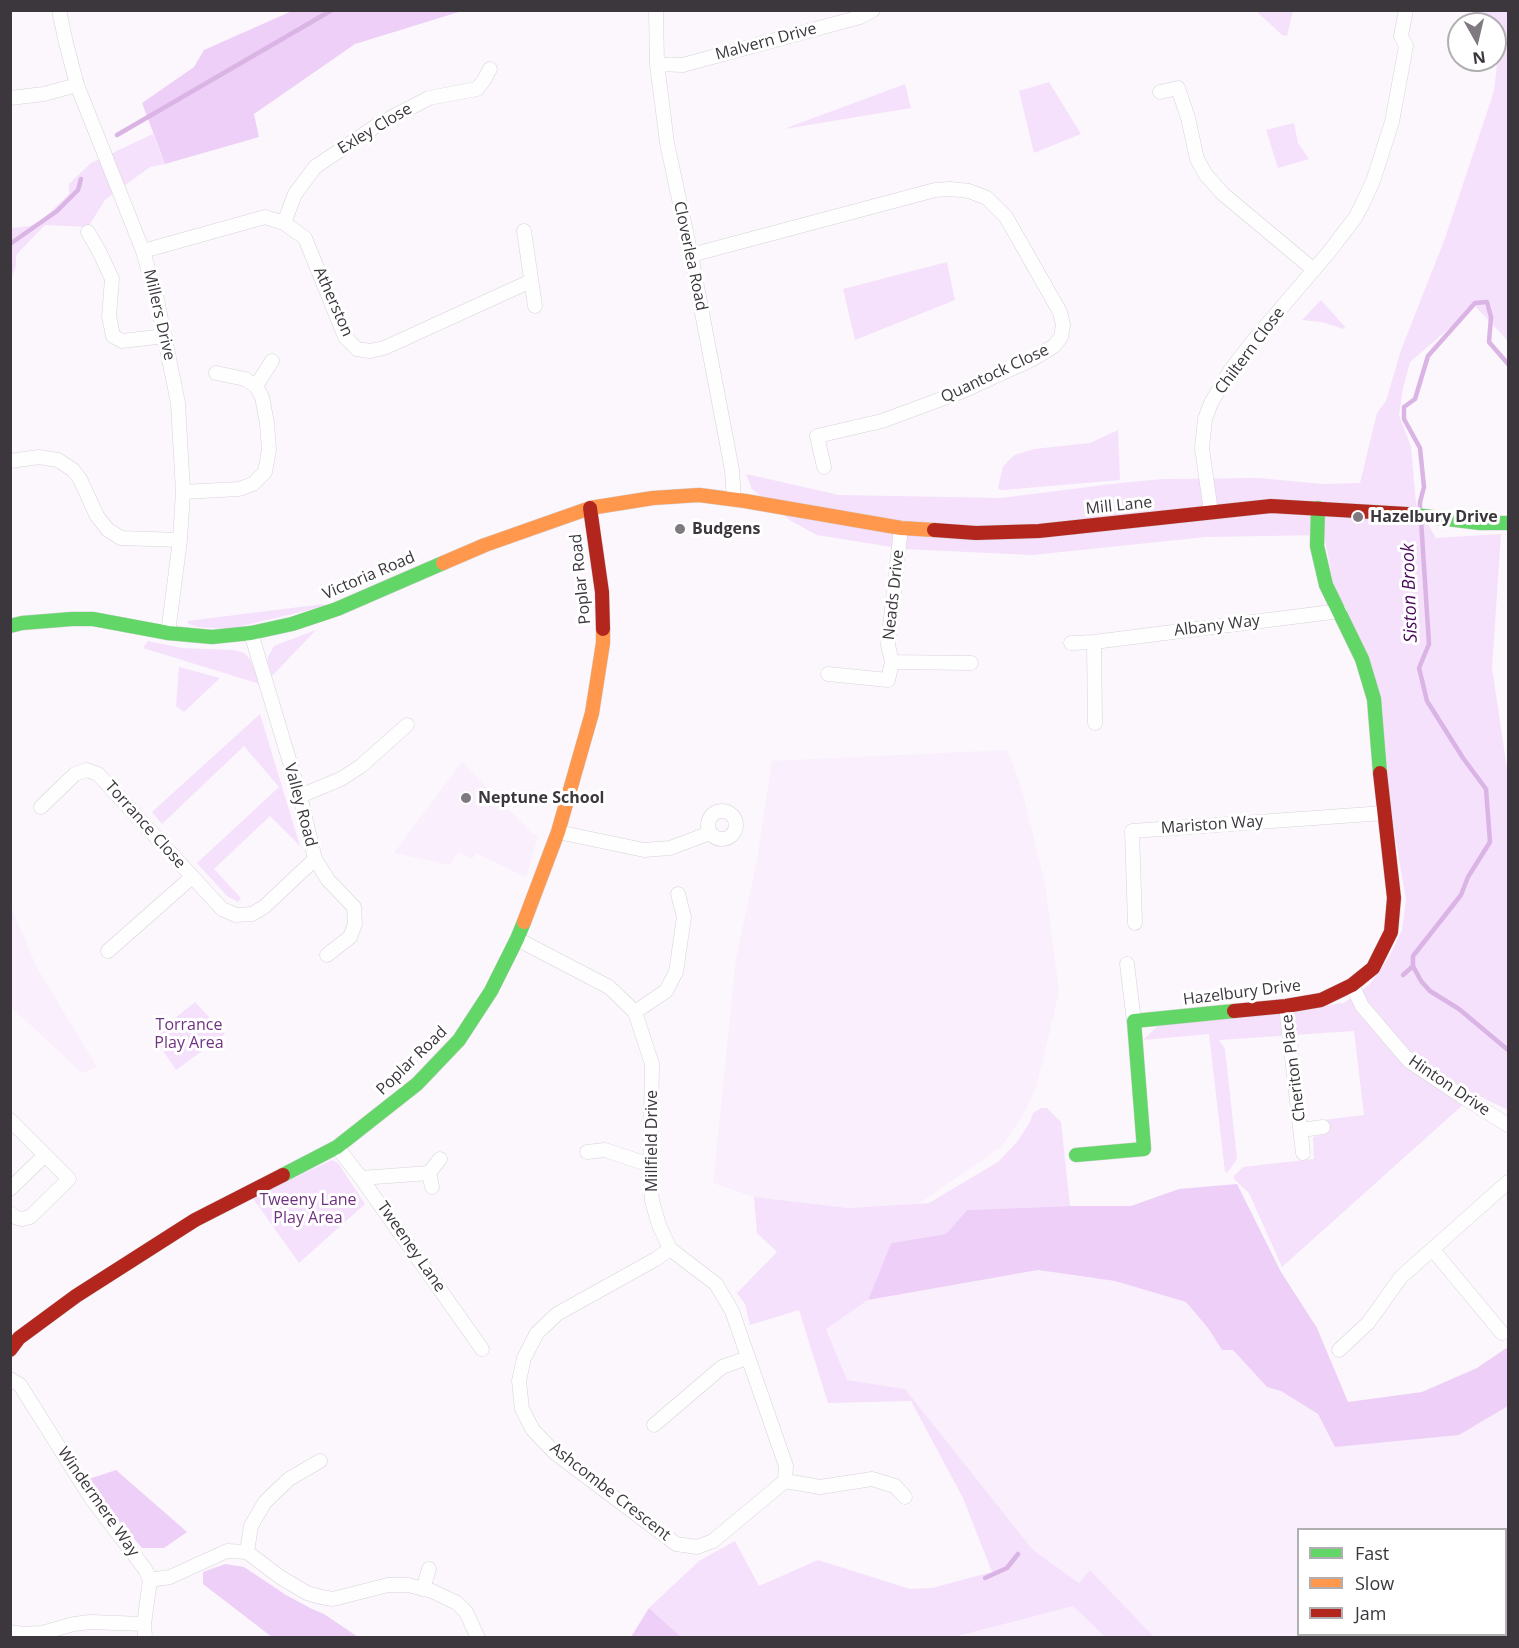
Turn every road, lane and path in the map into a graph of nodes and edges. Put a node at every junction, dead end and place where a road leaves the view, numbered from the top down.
1 (59, 10) edge
2 (656, 10) edge
3 (873, 10) edge
4 (1406, 10) edge
5 (657, 64) junction
6 (490, 69) dead end
7 (77, 85) junction
8 (1160, 92) dead end
9 (10, 98) edge
10 (284, 222) junction
11 (524, 231) dead end
12 (88, 232) dead end
13 (143, 251) junction
14 (691, 255) junction
15 (1314, 270) junction
16 (531, 280) junction
17 (535, 306) dead end
18 (165, 336) junction
19 (272, 361) dead end
20 (216, 374) dead end
21 (256, 386) junction
22 (10, 461) edge
23 (824, 467) dead end
24 (183, 492) junction
25 (734, 499) junction
26 (590, 508) junction
27 (1318, 508) junction
28 (1211, 512) junction
29 (1509, 523) edge
30 (901, 528) junction
31 (180, 540) junction
32 (1340, 611) junction
33 (10, 626) edge
34 (168, 633) junction
35 (251, 633) junction
36 (1094, 642) junction
37 (1071, 643) dead end
38 (892, 662) junction
39 (971, 663) dead end
40 (828, 675) dead end
41 (1095, 723) dead end
42 (407, 725) dead end
43 (300, 796) junction
44 (41, 807) dead end
45 (1384, 813) junction
46 (558, 832) junction
47 (710, 833) dead end
48 (315, 859) junction
49 (192, 877) junction
50 (678, 894) dead end
51 (1135, 923) dead end
52 (517, 939) junction
53 (108, 951) dead end
54 (327, 955) dead end
55 (1127, 964) dead end
56 (1352, 985) junction
57 (1287, 1006) junction
58 (635, 1012) junction
59 (1134, 1021) junction
60 (10, 1120) edge
61 (1509, 1125) edge
62 (1323, 1127) dead end
63 (1301, 1130) junction
64 (337, 1148) junction
65 (587, 1152) dead end
66 (1303, 1154) dead end
67 (45, 1155) junction
68 (1076, 1155) dead end
69 (440, 1159) dead end
70 (650, 1165) junction
71 (361, 1178) junction
72 (1509, 1182) edge
73 (10, 1189) edge
74 (10, 1213) edge
75 (670, 1250) junction
76 (1433, 1250) junction
77 (1502, 1333) dead end
78 (482, 1349) dead end
79 (10, 1350) edge
80 (1339, 1350) dead end
81 (747, 1358) junction
82 (10, 1379) edge
83 (654, 1425) dead end
84 (320, 1461) dead end
85 (786, 1481) junction
86 (905, 1497) dead end
87 (247, 1552) junction
88 (429, 1569) dead end
89 (150, 1580) junction
90 (423, 1589) junction
91 (144, 1631) edge
92 (10, 1632) edge
93 (478, 1638) edge

1 - 7 street, Millers Drive
2 - 5 street, Cloverlea Road
3 - 5 street, Malvern Drive
4 - 15 street, Chiltern Close
5 - 14 street, Cloverlea Road
6 - 10 street, Exley Close
7 - 9 street
7 - 13 street, Millers Drive
8 - 15 street
10 - 13 street
10 - 16 street, Atherston
11 - 16 street
12 - 18 street
13 - 18 street, Millers Drive
14 - 23 street, Quantock Close
14 - 25 street, Cloverlea Road
15 - 28 street, Chiltern Close
16 - 17 street
18 - 24 street, Millers Drive
19 - 21 street
20 - 21 street
21 - 24 street
22 - 31 street
24 - 31 street, Millers Drive
25 - 26 street, Victoria Road
25 - 30 street, Mill Lane
26 - 35 street, Victoria Road
26 - 46 street, Poplar Road
27 - 28 street, Mill Lane
27 - 29 street, Mill Lane
27 - 32 street, Hazelbury Drive
28 - 30 street, Mill Lane
30 - 38 street, Neads Drive
31 - 34 street, Millers Drive
32 - 36 street, Albany Way
32 - 45 street, Hazelbury Drive
33 - 34 street, Victoria Road
34 - 35 street, Victoria Road
35 - 43 street, Valley Road
36 - 37 street, Albany Way
36 - 41 street
38 - 39 street, Neads Drive
38 - 40 street, Neads Drive
42 - 43 street
43 - 48 street, Valley Road
44 - 49 street, Torrance Close
45 - 51 street, Mariston Way
45 - 56 street, Hazelbury Drive
46 - 47 street
46 - 52 street, Poplar Road
48 - 49 street, Torrance Close
48 - 54 street, Valley Road
49 - 53 street, Torrance Close
50 - 58 street
52 - 58 street, Millfield Drive
52 - 64 street, Poplar Road
55 - 59 street
56 - 57 street, Hazelbury Drive
56 - 61 street, Hinton Drive
57 - 59 street, Hazelbury Drive
57 - 63 street, Cheriton Place
58 - 70 street, Millfield Drive
59 - 68 street
60 - 67 street
62 - 63 street, Cheriton Place
63 - 66 street, Cheriton Place
64 - 71 street, Tweeney Lane
64 - 79 street, Poplar Road
65 - 70 street
67 - 73 street
67 - 74 street
69 - 71 street
70 - 75 street, Millfield Drive
71 - 78 street, Tweeney Lane
72 - 76 street
75 - 81 street
75 - 85 street, Ashcombe Crescent
76 - 77 street
76 - 80 street
81 - 83 street
81 - 85 street
82 - 89 street, Windermere Way
84 - 87 street
85 - 86 street
87 - 89 street
87 - 90 street
88 - 90 street
89 - 91 street
90 - 93 street
91 - 92 street

